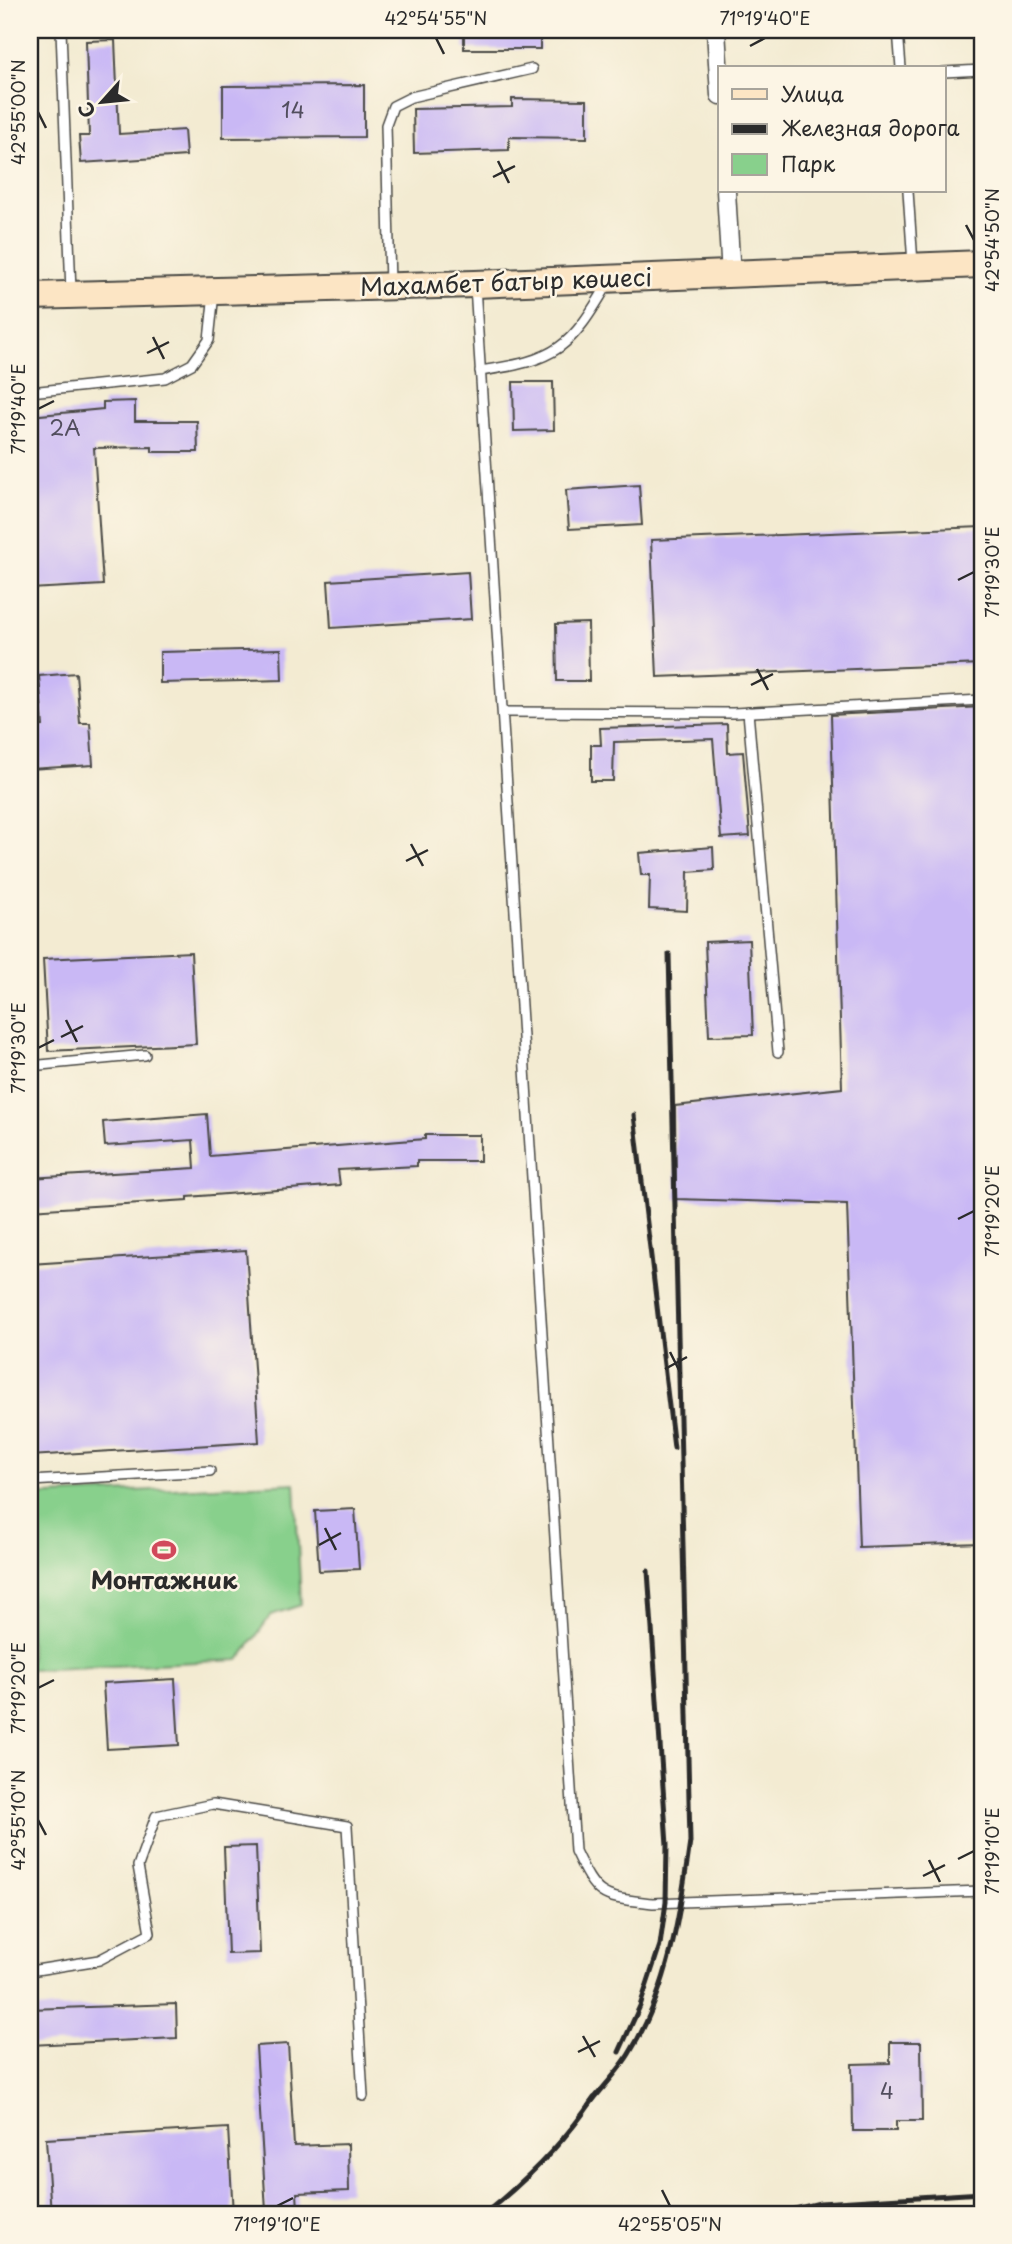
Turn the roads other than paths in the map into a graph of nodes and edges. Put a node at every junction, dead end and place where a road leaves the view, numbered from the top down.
1 (61, 30) edge
2 (716, 30) edge
3 (898, 30) edge
4 (718, 66) edge
5 (901, 66) edge
6 (532, 69) dead end
7 (982, 70) edge
8 (946, 72) edge
9 (726, 192) edge
10 (908, 192) edge
11 (982, 264) edge
12 (913, 266) junction
13 (731, 275) junction
14 (610, 280) junction
15 (474, 284) junction
16 (390, 286) junction
17 (214, 291) junction
18 (71, 294) junction
19 (30, 296) edge
20 (480, 372) junction
21 (30, 392) edge
22 (982, 699) edge
23 (503, 712) junction
24 (748, 712) junction
25 (778, 1052) dead end
26 (145, 1055) dead end
27 (30, 1066) edge
28 (210, 1471) dead end
29 (30, 1481) edge
30 (982, 1891) edge
31 (30, 1971) edge
32 (363, 2096) dead end

1 - 18 lane
2 - 4 street
3 - 5 lane
6 - 16 lane
7 - 8 lane
9 - 13 street
10 - 12 lane
11 - 12 street, Махамбет батыр көшесі
12 - 13 street, Махамбет батыр көшесі
13 - 14 street, Махамбет батыр көшесі
14 - 15 street, Махамбет батыр көшесі
14 - 20 lane
15 - 16 street, Махамбет батыр көшесі
15 - 20 lane
16 - 17 street, Махамбет батыр көшесі
17 - 18 street, Махамбет батыр көшесі
17 - 21 lane
18 - 19 street, Махамбет батыр көшесі
20 - 23 lane
22 - 24 lane
23 - 24 lane
23 - 30 lane
24 - 25 lane
26 - 27 lane
28 - 29 lane
31 - 32 lane

